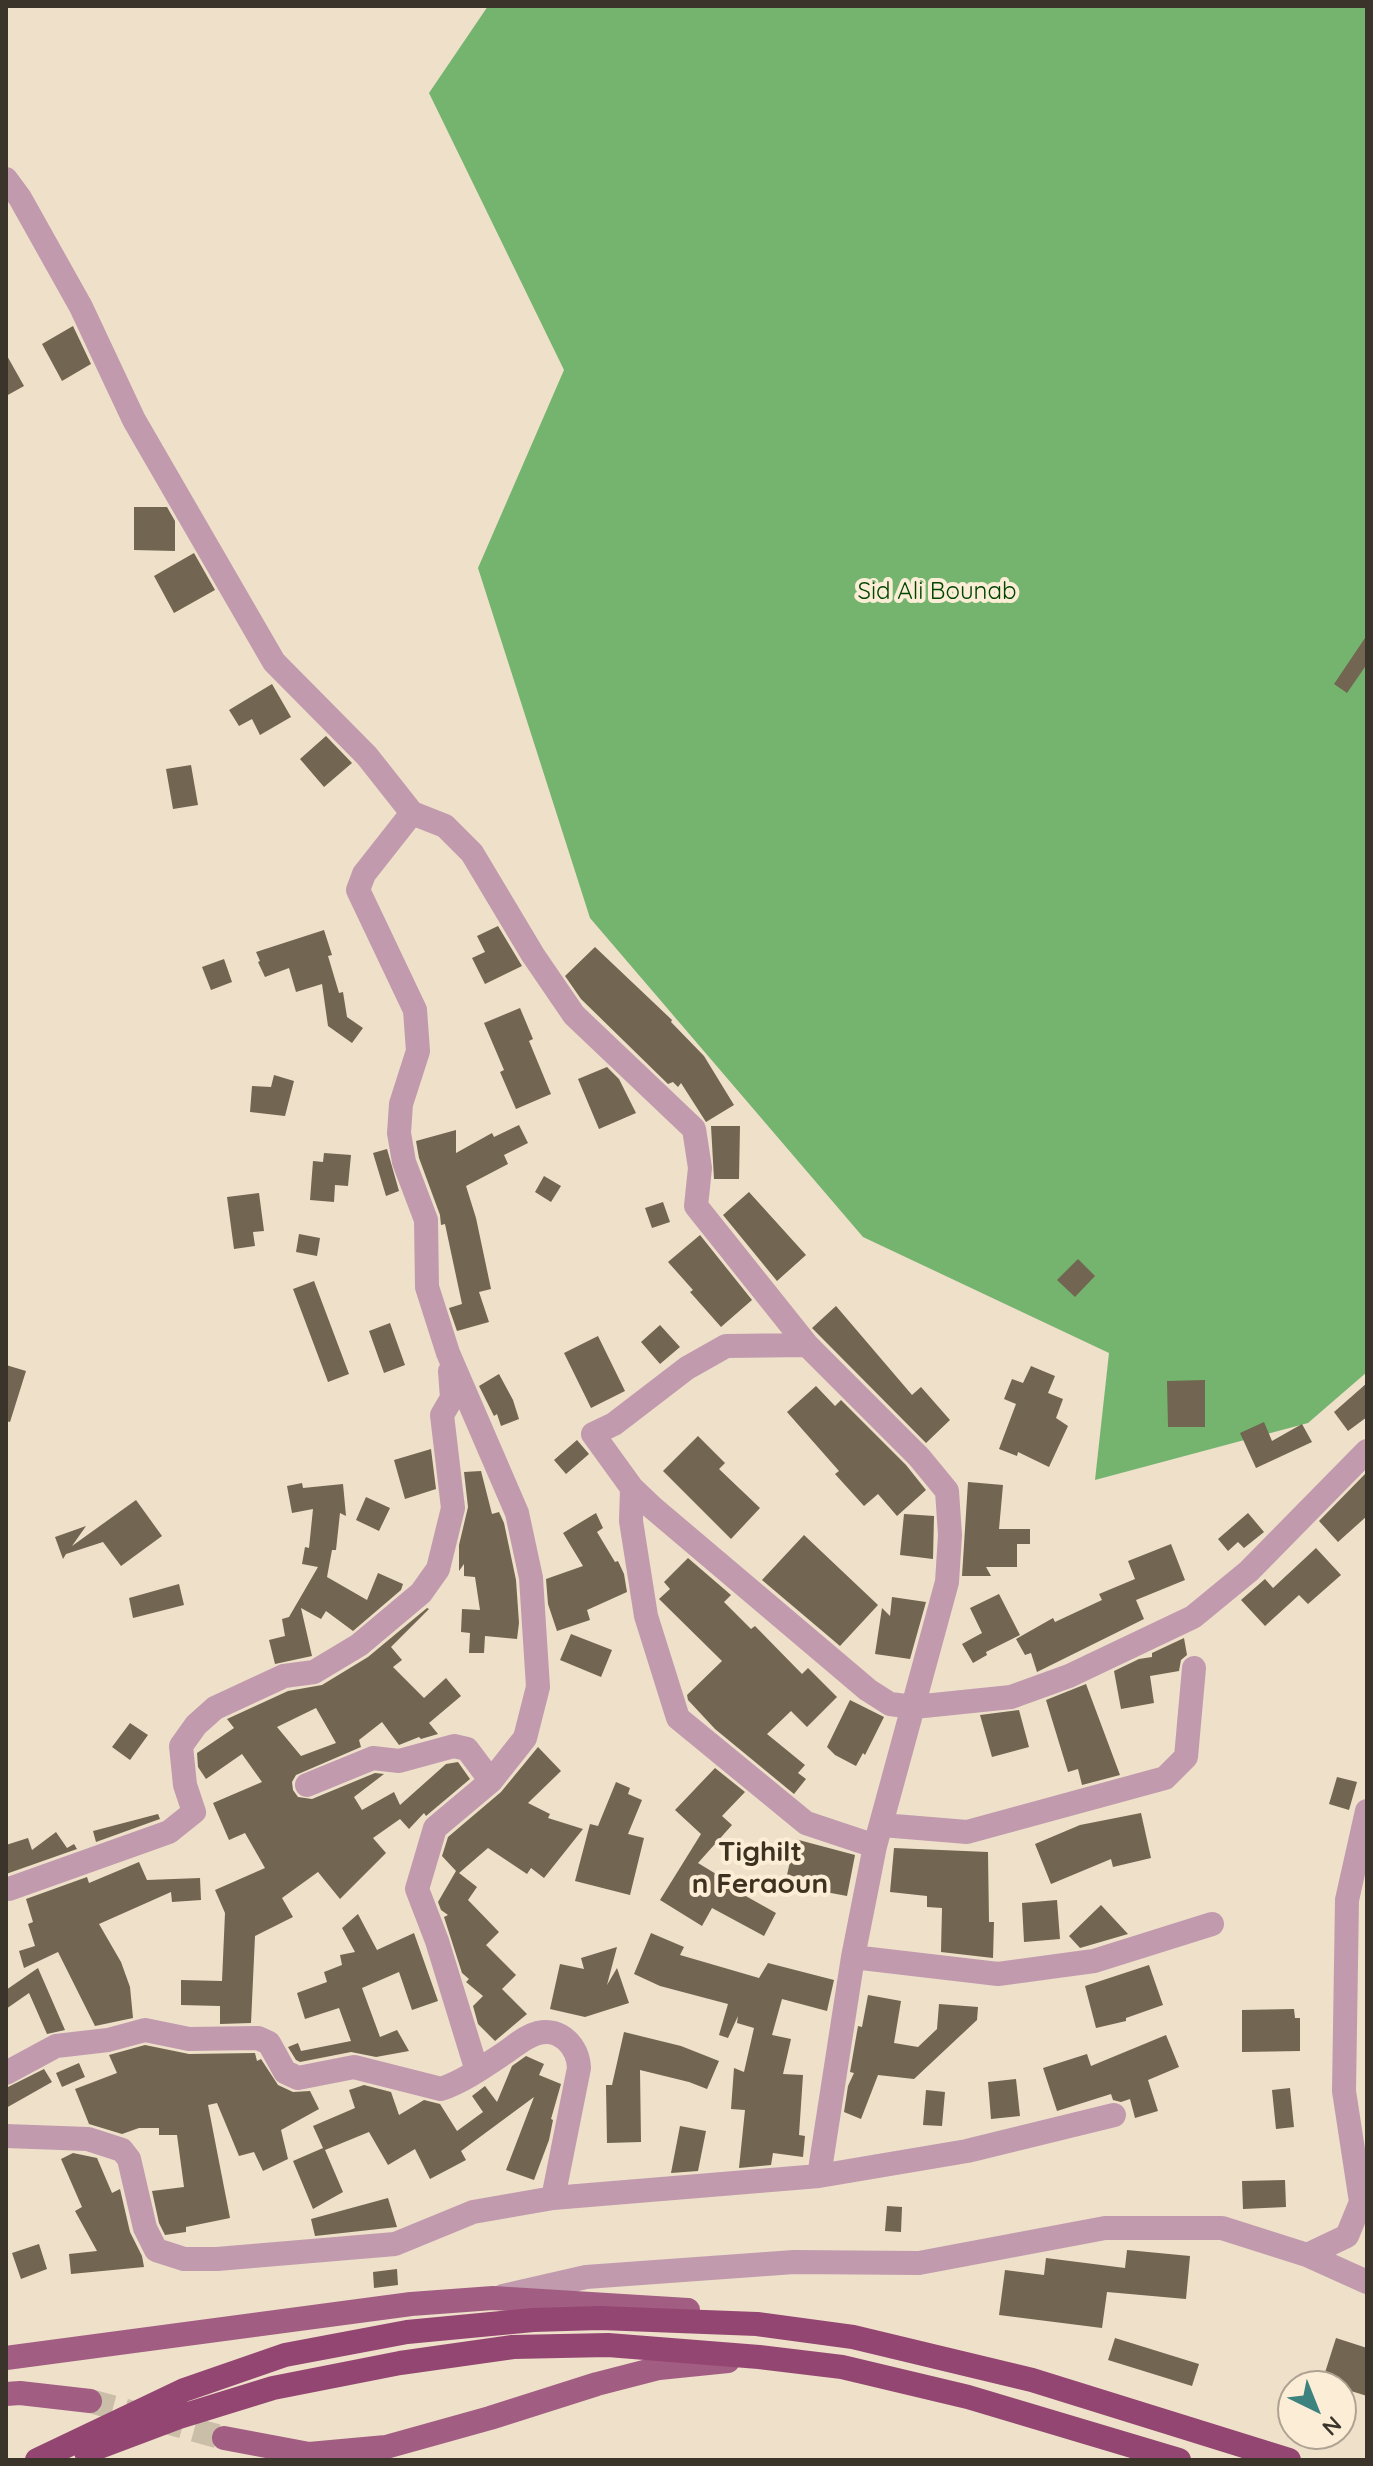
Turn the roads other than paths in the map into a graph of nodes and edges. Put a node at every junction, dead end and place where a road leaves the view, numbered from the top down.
1 (6, 179) edge
2 (412, 813) junction
3 (807, 1345) junction
4 (448, 1353) junction
5 (1367, 1451) edge
6 (632, 1488) junction
7 (1194, 1668) dead end
8 (914, 1707) junction
9 (491, 1781) junction
10 (307, 1785) dead end
11 (1367, 1811) edge
12 (878, 1835) junction
13 (9, 1889) dead end
14 (1357, 1902) edge
15 (1212, 1924) dead end
16 (853, 1957) junction
17 (477, 2071) junction
18 (6, 2073) edge
19 (1114, 2115) dead end
20 (6, 2136) edge
21 (819, 2176) junction
22 (553, 2198) junction
23 (1307, 2255) junction
24 (1367, 2282) edge
25 (493, 2298) junction
26 (757, 2324) junction
27 (759, 2357) junction
28 (6, 2358) edge
29 (6, 2394) edge
30 (90, 2401) tunnel mouth
31 (224, 2438) tunnel mouth
32 (37, 2460) edge
33 (74, 2460) edge
34 (1179, 2460) edge
35 (1289, 2460) edge

1 - 2 street
2 - 3 street
2 - 4 street
3 - 6 street
3 - 8 street
4 - 9 street
4 - 13 street
5 - 8 street
6 - 8 street
6 - 12 street
7 - 12 street
8 - 12 street
9 - 10 street
9 - 17 street
11 - 14 street
12 - 16 street
14 - 23 street
15 - 16 street
16 - 21 street
17 - 18 street
17 - 22 street
19 - 21 street
20 - 22 street
21 - 22 street
23 - 24 street
23 - 25 street
25 - 26 main road
25 - 28 main road
26 - 32 highway
26 - 35 highway
27 - 31 main road
27 - 33 highway
27 - 34 highway
29 - 30 main road

